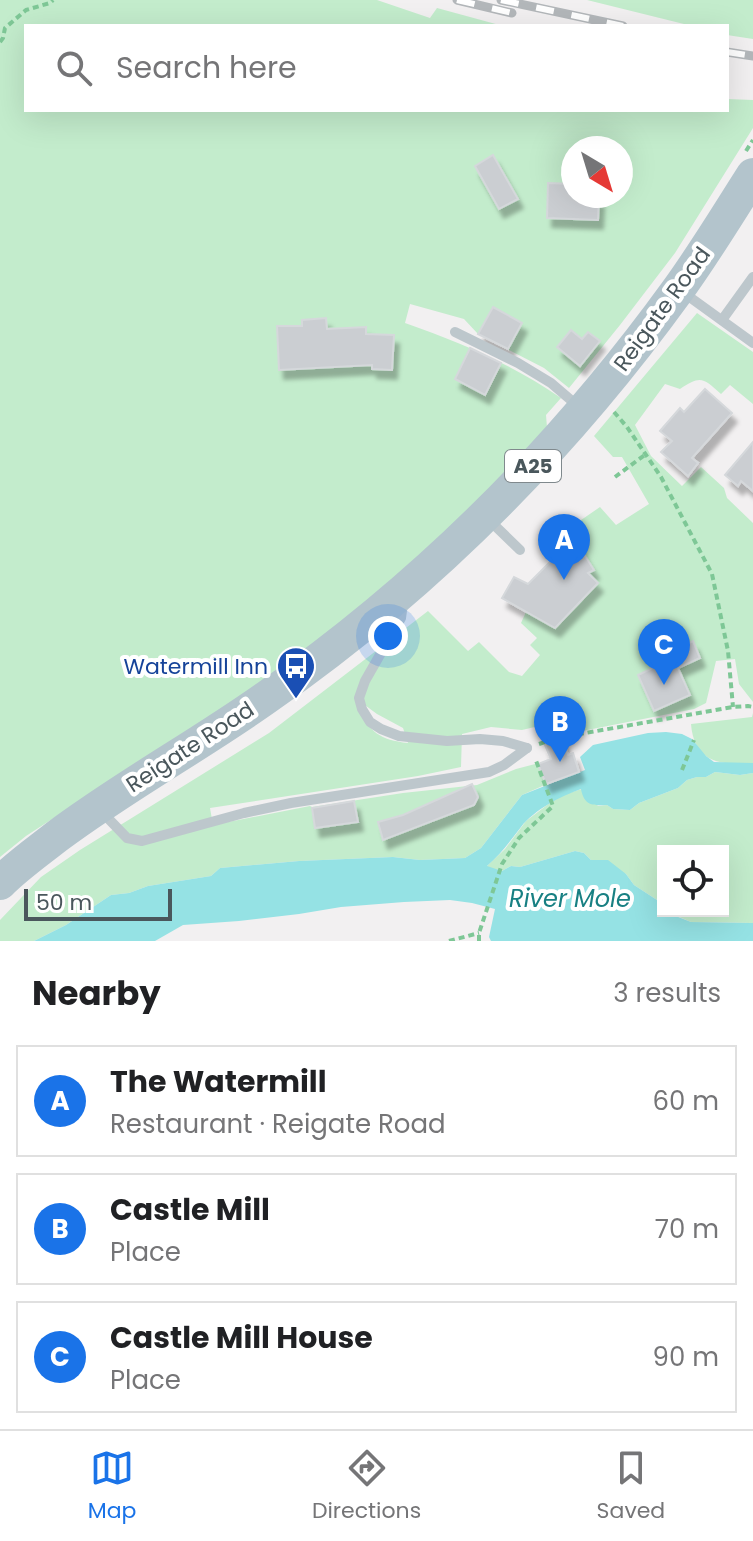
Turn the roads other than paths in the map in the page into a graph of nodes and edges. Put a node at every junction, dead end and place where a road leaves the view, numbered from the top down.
1 (753, 175) edge
2 (753, 277) edge
3 (679, 289) junction
4 (722, 320) junction
5 (455, 332) dead end
6 (753, 343) edge
7 (590, 404) junction
8 (484, 516) junction
9 (520, 550) dead end
10 (405, 589) junction
11 (97, 806) junction
12 (0, 883) edge

1 - 3 main road, Reigate Road / A25
2 - 4 lane
3 - 4 lane
3 - 7 main road, Reigate Road / A25
4 - 6 lane
5 - 7 lane
7 - 8 main road, Reigate Road / A25
8 - 9 lane
8 - 10 main road, Reigate Road / A25
10 - 11 main road, Reigate Road / A25
10 - 11 lane
11 - 12 main road, Reigate Road / A25

